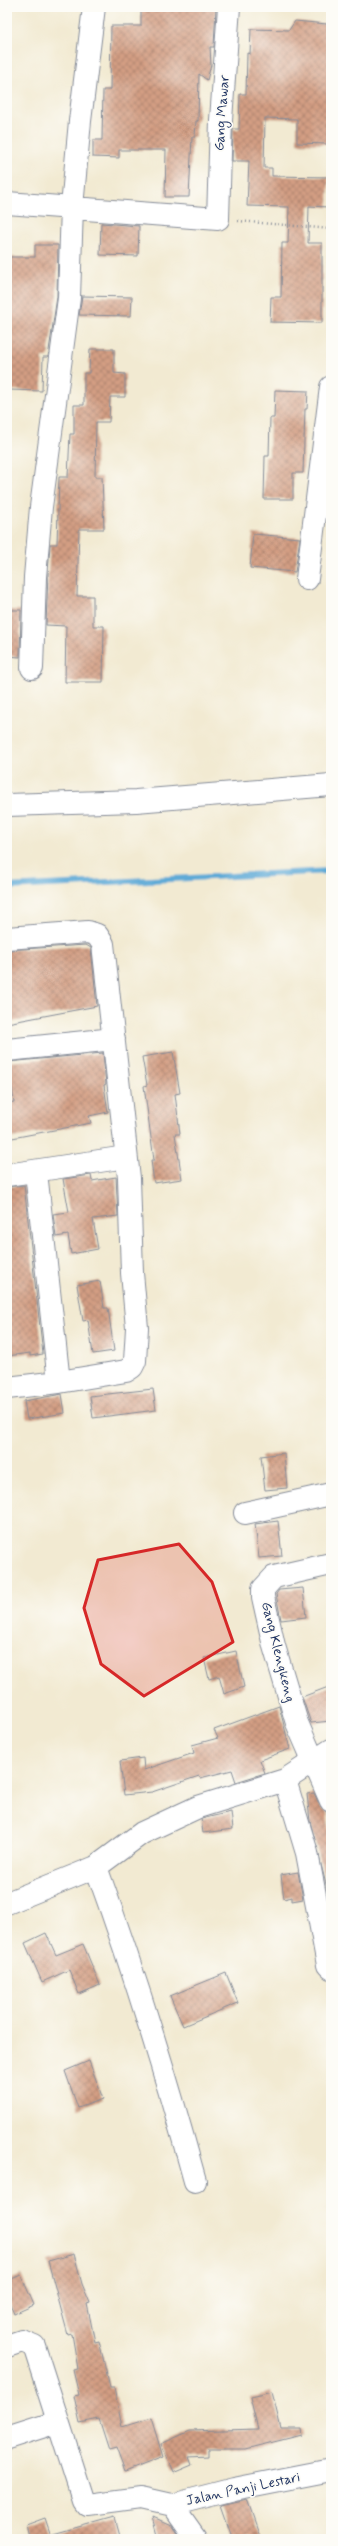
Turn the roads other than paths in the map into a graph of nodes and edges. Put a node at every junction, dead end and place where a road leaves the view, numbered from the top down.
1 (94, 7) edge
2 (230, 7) edge
3 (7, 203) edge
4 (72, 207) junction
5 (331, 387) edge
6 (307, 579) dead end
7 (32, 668) dead end
8 (331, 785) edge
9 (7, 805) edge
10 (7, 938) edge
11 (114, 1039) junction
12 (7, 1050) edge
13 (126, 1157) junction
14 (36, 1172) junction
15 (7, 1174) edge
16 (59, 1382) junction
17 (7, 1388) edge
18 (331, 1494) edge
19 (245, 1513) dead end
20 (331, 1564) edge
21 (331, 1750) edge
22 (313, 1761) junction
23 (285, 1780) junction
24 (331, 1801) edge
25 (96, 1867) junction
26 (7, 1903) edge
27 (331, 1968) edge
28 (195, 2181) dead end
29 (7, 2346) edge
30 (57, 2422) junction
31 (7, 2438) edge
32 (331, 2470) edge
33 (172, 2505) junction
34 (196, 2539) edge

1 - 4 street
2 - 4 street, Gang Mawar
3 - 4 street
4 - 7 street
5 - 6 street
8 - 9 street
10 - 11 street
11 - 12 street
11 - 13 street
13 - 14 street
13 - 16 street
14 - 15 street
14 - 16 street
16 - 17 street
18 - 19 street
20 - 22 street, Gang Klengkeng
21 - 22 street
22 - 23 street
22 - 24 street
23 - 25 street
23 - 27 street
25 - 26 street
25 - 28 street
29 - 30 street
30 - 31 street
30 - 33 street
32 - 33 street, Jalan Panji Lestari
33 - 34 street, Jalan Panji Lestari

